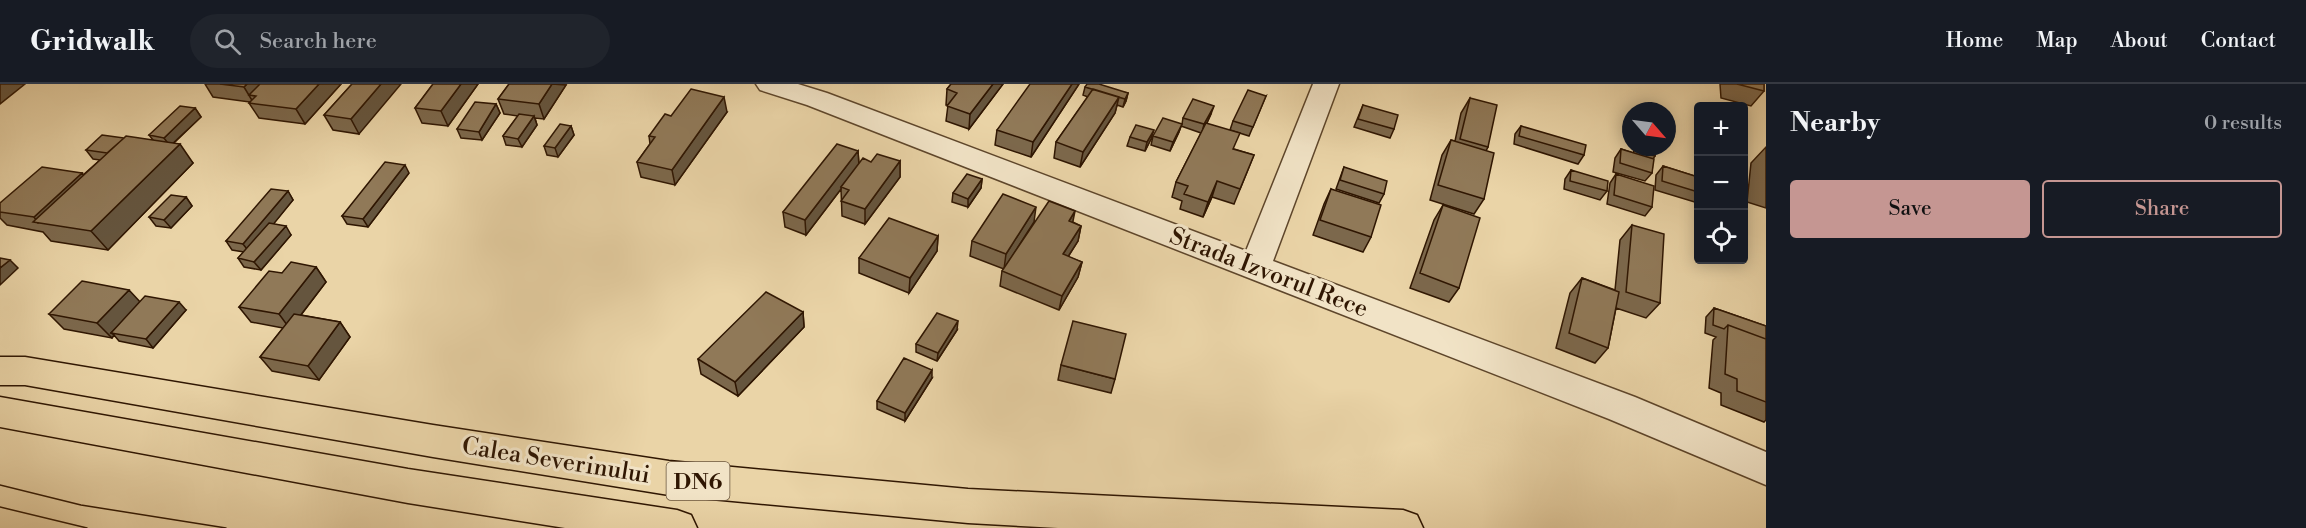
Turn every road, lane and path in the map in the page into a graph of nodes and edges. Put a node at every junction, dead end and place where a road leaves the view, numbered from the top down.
1 (769, 84) edge
2 (1326, 84) edge
3 (823, 92) edge
4 (1256, 267) junction
5 (0, 371) edge
6 (0, 412) edge
7 (1766, 469) edge
8 (677, 528) edge
9 (1403, 528) edge

1 - 3 street, Strada Izvorul Rece
2 - 4 street
3 - 4 street, Strada Izvorul Rece
4 - 7 street, Strada Izvorul Rece
5 - 9 main road, Calea Severinului / DN6
6 - 8 main road, Calea Severinului / DN6

